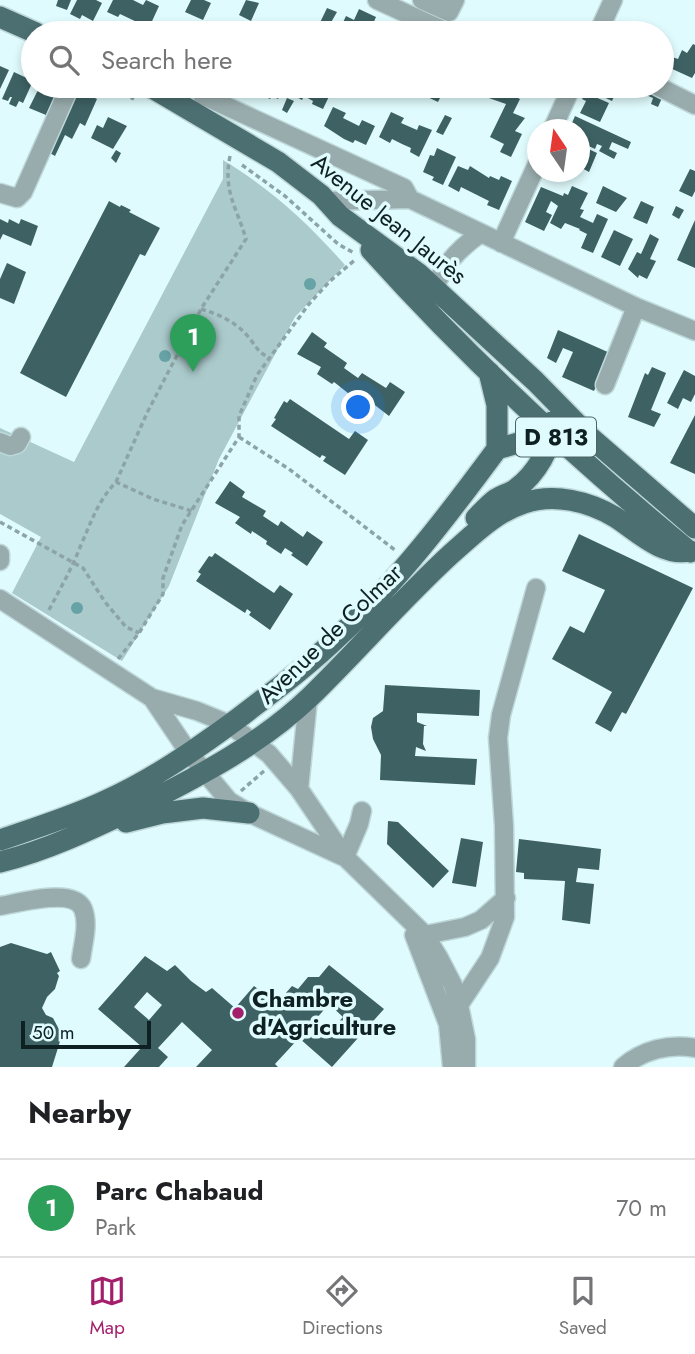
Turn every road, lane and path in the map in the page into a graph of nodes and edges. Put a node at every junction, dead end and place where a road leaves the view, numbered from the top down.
1 (377, 0) edge
2 (422, 0) edge
3 (455, 0) edge
4 (613, 0) edge
5 (0, 17) edge
6 (423, 21) edge
7 (603, 21) edge
8 (21, 26) edge
9 (674, 94) edge
10 (65, 98) edge
11 (170, 98) edge
12 (209, 98) edge
13 (561, 98) edge
14 (695, 105) edge
15 (555, 119) edge
16 (528, 182) edge
17 (0, 193) edge
18 (410, 199) junction
19 (333, 208) junction
20 (481, 233) junction
21 (502, 243) junction
22 (434, 287) junction
23 (636, 307) junction
24 (201, 309) junction
25 (430, 314) junction
26 (695, 331) edge
27 (270, 358) junction
28 (489, 372) junction
29 (605, 385) dead end
30 (550, 396) junction
31 (552, 433) junction
32 (21, 437) dead end
33 (239, 437) junction
34 (591, 438) junction
35 (0, 442) edge
36 (497, 449) junction
37 (116, 482) junction
38 (192, 511) junction
39 (0, 522) edge
40 (695, 528) edge
41 (395, 550) dead end
42 (692, 553) edge
43 (0, 554) edge
44 (0, 561) edge
45 (74, 562) junction
46 (422, 581) junction
47 (536, 588) dead end
48 (3, 607) edge
49 (46, 616) dead end
50 (139, 633) junction
51 (110, 669) junction
52 (152, 698) junction
53 (308, 699) junction
54 (167, 723) junction
55 (229, 724) junction
56 (254, 742) junction
57 (189, 754) junction
58 (164, 769) junction
59 (204, 772) junction
60 (299, 789) junction
61 (362, 811) dead end
62 (249, 813) junction
63 (93, 829) junction
64 (0, 840) edge
65 (345, 857) junction
66 (0, 862) edge
67 (506, 898) junction
68 (0, 906) edge
69 (408, 918) junction
70 (425, 935) junction
71 (81, 959) dead end
72 (459, 1005) junction
73 (695, 1048) edge
74 (452, 1067) edge
75 (466, 1067) edge
76 (624, 1067) edge

1 - 6 street
2 - 3 street
4 - 7 street
5 - 8 main road
9 - 14 street
10 - 17 street
11 - 19 main road, Avenue Jean Jaurès / D 813
12 - 18 street
13 - 15 street
16 - 21 street
18 - 19 street
18 - 20 street
19 - 22 main road, Avenue Jean Jaurès / D 813
19 - 25 main road, D 813
20 - 21 street
20 - 22 street
21 - 23 street
22 - 25 street
22 - 30 main road, Avenue Jean Jaurès / D 813
23 - 26 street
23 - 29 street
24 - 27 path
24 - 27 path
24 - 37 path
25 - 28 main road, D 813
27 - 33 path
28 - 31 main road, D 813
28 - 36 main road
30 - 31 main road
30 - 34 main road, Avenue Jean Jaurès / D 813
31 - 34 main road
31 - 36 main road
31 - 42 main road, D 813
31 - 46 main road
32 - 35 street
33 - 38 path
33 - 41 path
34 - 40 main road, D 813
36 - 55 main road, Avenue de Colmar
37 - 38 path
37 - 45 path
38 - 50 path
39 - 45 path
42 - 46 main road, Avenue de Colmar
43 - 44 street
45 - 49 path
45 - 50 path
46 - 53 main road, Avenue de Colmar
47 - 67 street
48 - 51 street
50 - 51 path
51 - 52 street
52 - 54 street
52 - 55 street
53 - 56 main road, Avenue de Colmar
53 - 60 street
54 - 57 street
54 - 58 street
55 - 56 street
55 - 57 main road, Avenue de Colmar
56 - 59 main road, Avenue de Colmar
56 - 60 street
57 - 58 main road, Avenue de Colmar
57 - 59 street
58 - 64 main road, Avenue de Colmar
59 - 62 street
59 - 63 main road, Avenue de Colmar
60 - 65 street
61 - 65 street
62 - 63 main road
62 - 65 street
63 - 66 main road, Avenue de Colmar
65 - 69 street
67 - 70 street
67 - 72 street
68 - 71 street
69 - 70 street
69 - 74 street
70 - 72 street
72 - 75 street
73 - 76 street

